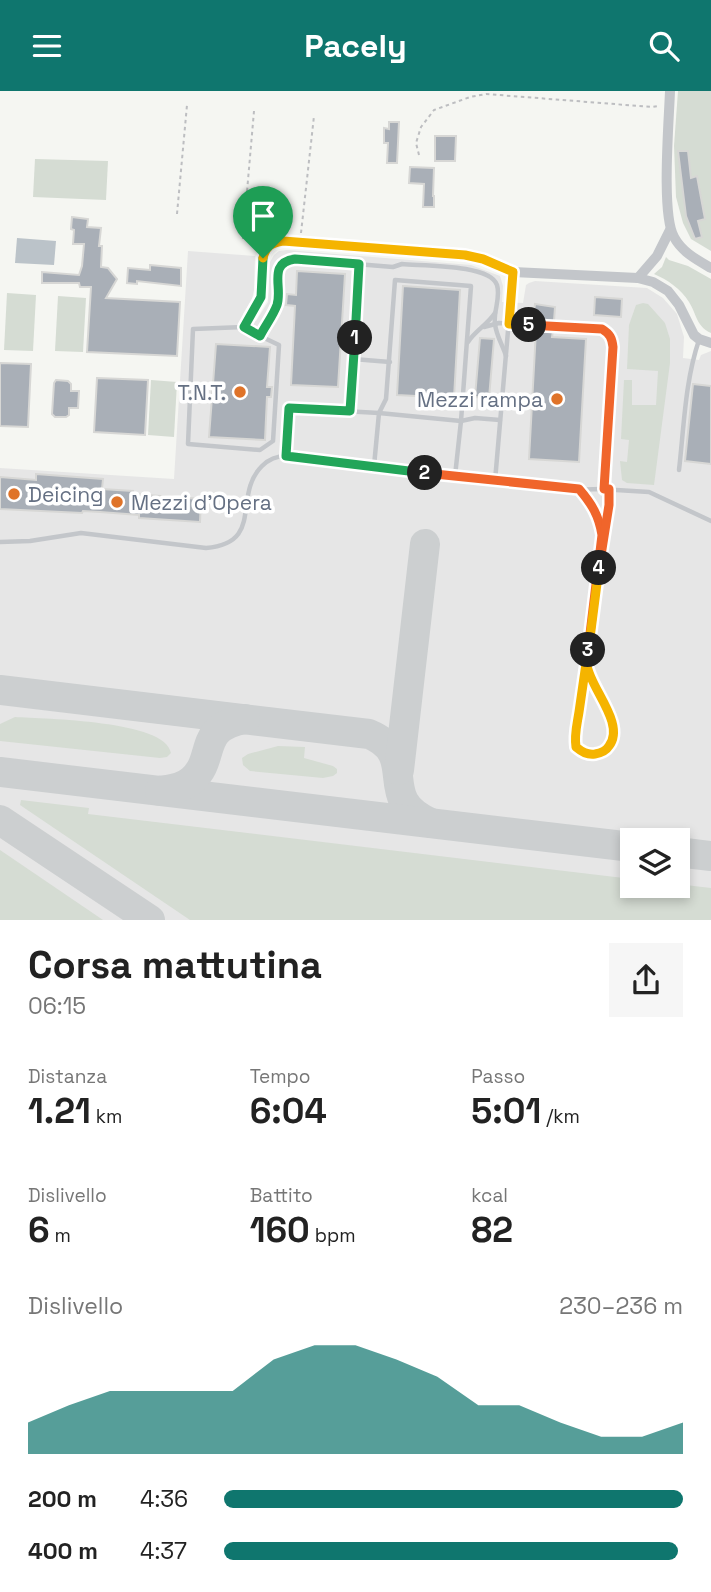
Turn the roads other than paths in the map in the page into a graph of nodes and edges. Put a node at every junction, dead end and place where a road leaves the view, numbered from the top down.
1 (670, 91) edge
2 (670, 230) junction
3 (359, 264) junction
4 (711, 268) edge
5 (513, 272) junction
6 (638, 278) junction
7 (496, 311) junction
8 (247, 323) junction
9 (495, 324) junction
10 (509, 324) junction
11 (484, 327) junction
12 (260, 336) junction
13 (699, 339) junction
14 (467, 343) junction
15 (711, 343) edge
16 (506, 356) junction
17 (353, 359) junction
18 (390, 362) junction
19 (350, 411) junction
20 (379, 413) junction
21 (500, 420) junction
22 (461, 421) junction
23 (286, 456) junction
24 (374, 467) junction
25 (679, 470) dead end
26 (455, 476) junction
27 (495, 481) junction
28 (579, 489) junction
29 (607, 489) junction
30 (711, 521) edge
31 (0, 542) edge
32 (601, 547) junction
33 (586, 663) junction

1 - 2 street
2 - 4 street
2 - 6 street
3 - 7 lane
3 - 12 lane
3 - 17 lane
5 - 6 street
5 - 8 street
5 - 10 lane
6 - 13 street
7 - 9 lane
7 - 11 lane
8 - 12 lane
8 - 12 lane
9 - 10 lane
9 - 11 lane
9 - 16 lane
10 - 16 lane
10 - 29 lane
11 - 14 lane
13 - 15 street
13 - 25 lane
14 - 18 lane
14 - 22 lane
16 - 21 lane
17 - 18 lane
17 - 19 lane
18 - 20 lane
19 - 20 lane
19 - 23 lane
20 - 22 lane
20 - 24 lane
21 - 22 lane
21 - 27 lane
22 - 26 lane
23 - 24 lane
23 - 31 lane
24 - 26 lane
26 - 27 lane
27 - 28 lane
28 - 29 lane
28 - 32 lane
29 - 30 lane
29 - 32 lane
32 - 33 lane
33 - 33 lane

